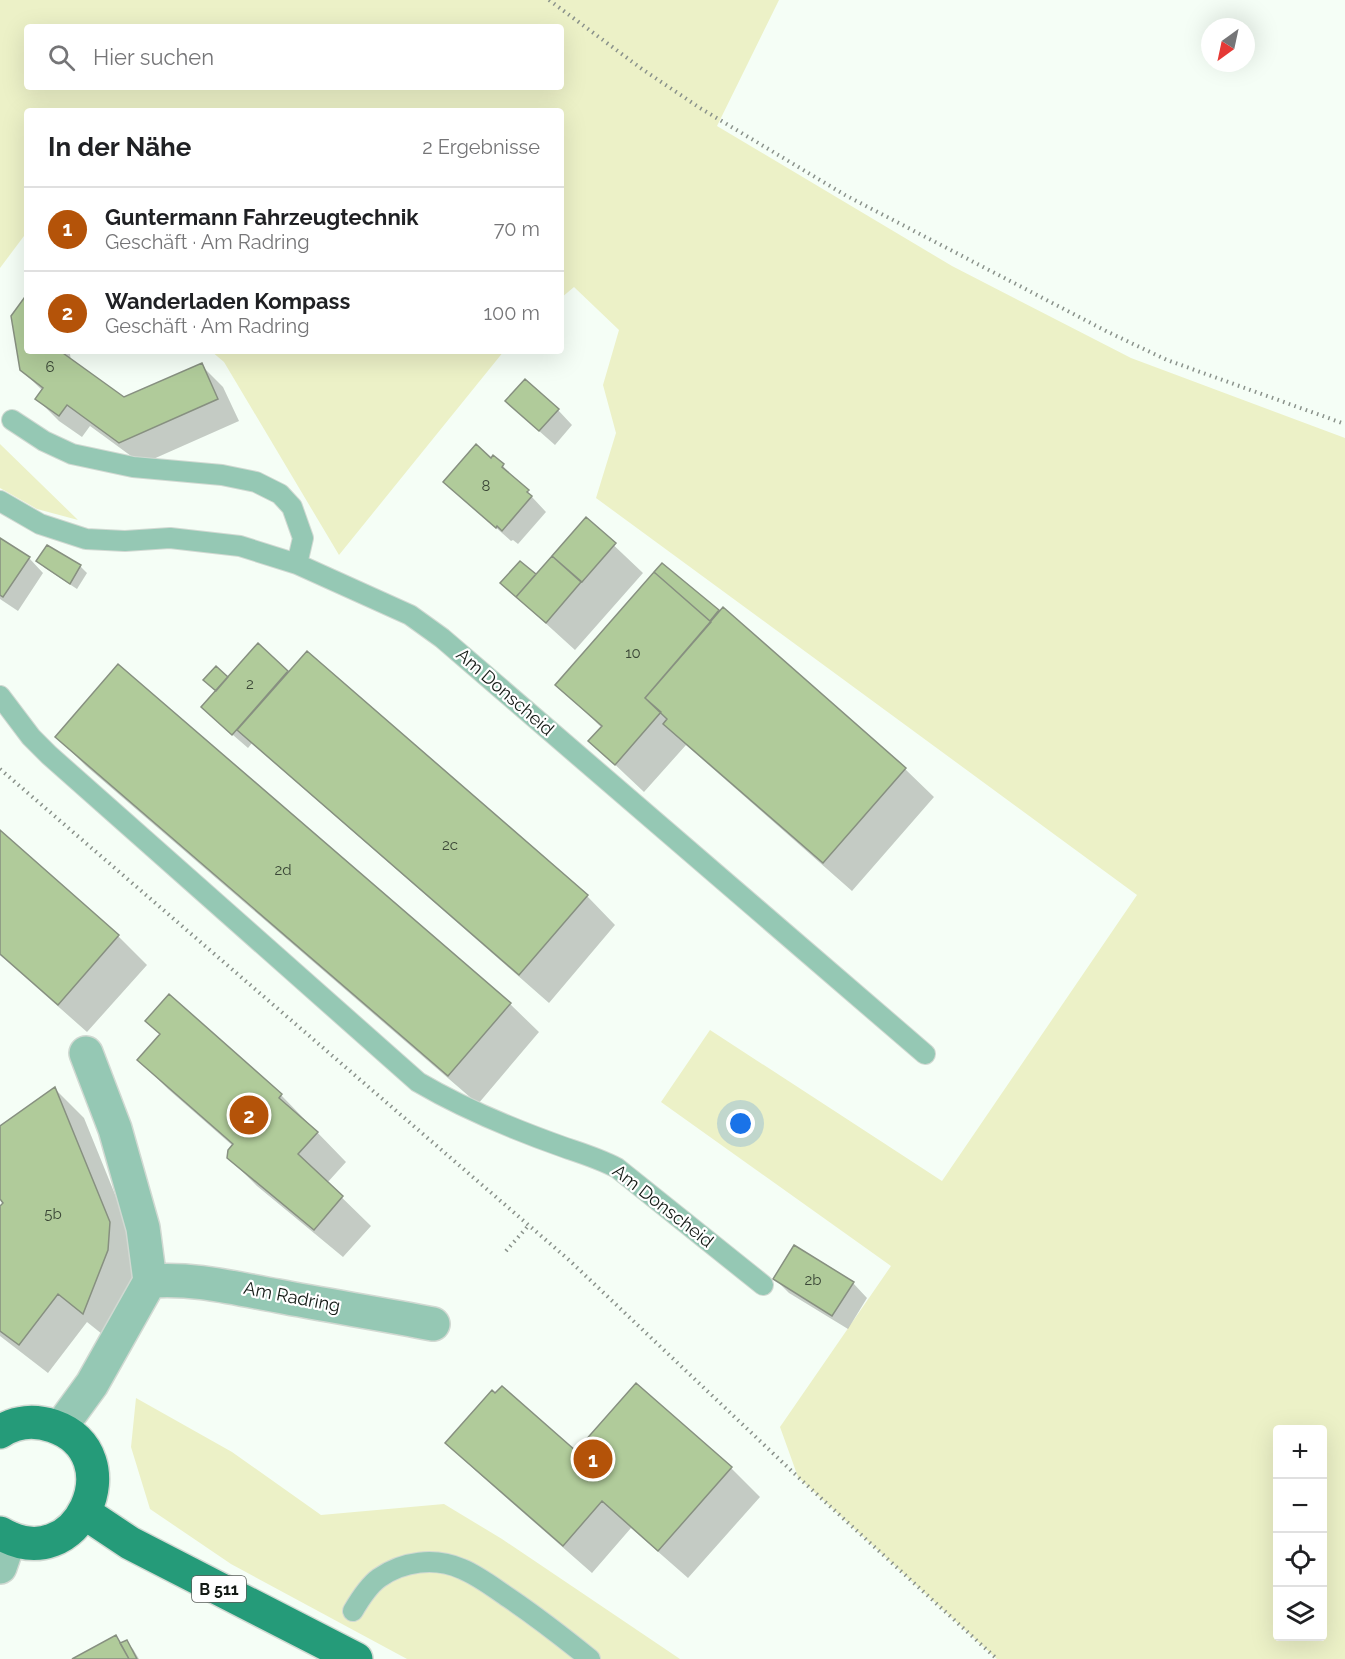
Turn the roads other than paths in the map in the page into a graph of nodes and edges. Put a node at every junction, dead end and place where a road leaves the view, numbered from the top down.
1 (12, 420) dead end
2 (0, 501) edge
3 (297, 564) junction
4 (0, 696) edge
5 (86, 1053) dead end
6 (925, 1054) dead end
7 (150, 1281) junction
8 (763, 1285) dead end
9 (433, 1324) dead end
10 (60, 1428) junction
11 (0, 1432) edge
12 (85, 1513) junction
13 (3, 1546) edge
14 (353, 1611) dead end
15 (356, 1659) edge
16 (590, 1659) edge

1 - 3 lane
2 - 3 lane, Am Donscheid
3 - 6 lane, Am Donscheid
4 - 8 lane, Am Donscheid
5 - 7 street
7 - 9 street, Am Radring
7 - 10 street
10 - 11 main road
10 - 12 main road
12 - 13 main road
12 - 15 main road, B 511
14 - 16 lane

